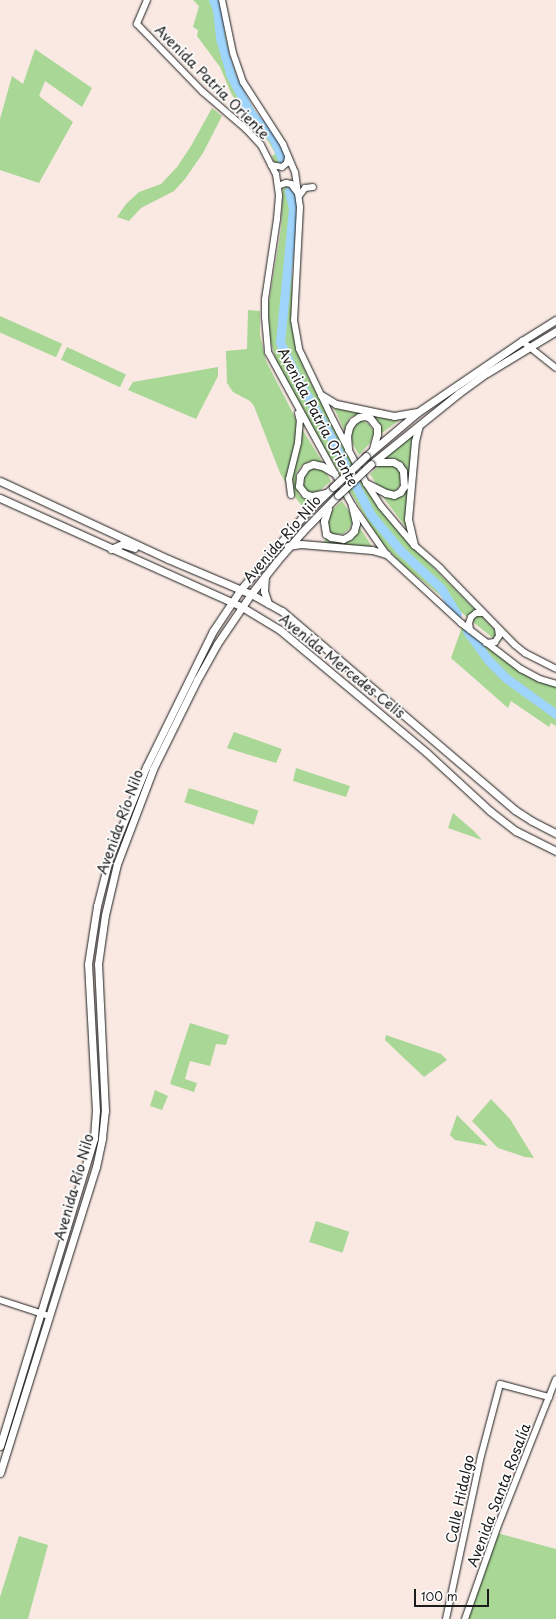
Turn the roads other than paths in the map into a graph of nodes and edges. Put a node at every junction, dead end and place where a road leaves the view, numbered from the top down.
1 (147, 0) edge
2 (222, 0) edge
3 (288, 156) junction
4 (271, 165) junction
5 (278, 186) junction
6 (313, 187) dead end
7 (299, 196) junction
8 (556, 320) edge
9 (556, 331) edge
10 (522, 341) junction
11 (530, 347) junction
12 (556, 368) edge
13 (321, 395) junction
14 (296, 404) junction
15 (418, 412) junction
16 (420, 423) junction
17 (348, 449) junction
18 (372, 450) junction
19 (373, 463) junction
20 (334, 473) junction
21 (0, 481) edge
22 (366, 483) junction
23 (327, 493) junction
24 (291, 495) dead end
25 (0, 498) edge
26 (332, 502) junction
27 (352, 505) junction
28 (282, 541) junction
29 (414, 545) junction
30 (289, 547) junction
31 (112, 549) junction
32 (386, 554) junction
33 (168, 559) junction
34 (265, 576) junction
35 (241, 589) junction
36 (251, 594) junction
37 (233, 603) junction
38 (268, 603) junction
39 (242, 607) junction
40 (483, 612) junction
41 (498, 629) junction
42 (470, 630) junction
43 (486, 644) junction
44 (556, 669) edge
45 (556, 684) edge
46 (556, 833) edge
47 (556, 851) edge
48 (0, 1300) edge
49 (40, 1314) junction
50 (49, 1316) junction
51 (556, 1379) edge
52 (549, 1397) junction
53 (0, 1446) edge
54 (0, 1473) edge
55 (446, 1619) edge
56 (465, 1619) edge

1 - 4 street, Avenida Patria Oriente
2 - 3 street, Avenida Patria Oriente
3 - 4 street
3 - 7 street, Avenida Patria Oriente
4 - 5 street, Avenida Patria Oriente
5 - 7 street
5 - 14 street, Avenida Patria Oriente
6 - 7 street
7 - 13 street, Avenida Patria Oriente
8 - 10 main road, Avenida Río Nilo
9 - 11 main road, Avenida Río Nilo
10 - 11 street
10 - 15 main road, Avenida Río Nilo
11 - 12 street
11 - 16 main road, Avenida Río Nilo
13 - 15 main road
13 - 17 street, Avenida Patria Oriente
14 - 20 street, Avenida Patria Oriente
14 - 24 street
15 - 18 main road, Avenida Río Nilo
16 - 19 main road, Avenida Río Nilo
16 - 29 main road
17 - 18 main road
17 - 22 street, Avenida Patria Oriente
18 - 23 main road, Avenida Río Nilo, bridge
19 - 22 main road
19 - 26 main road, Avenida Río Nilo, bridge
20 - 23 main road
20 - 27 street, Avenida Patria Oriente
21 - 33 main road, Avenida Mercedes Celis
22 - 29 street, Avenida Patria Oriente
23 - 28 main road, Avenida Río Nilo
25 - 31 main road, Avenida Mercedes Celis
26 - 27 main road
26 - 30 main road, Avenida Río Nilo
27 - 32 street, Avenida Patria Oriente
28 - 30 main road
28 - 35 main road, Avenida Río Nilo
29 - 40 street, Avenida Patria Oriente
30 - 32 main road
30 - 34 main road, Avenida Río Nilo
31 - 33 main road
31 - 37 main road, Avenida Mercedes Celis
32 - 42 street, Avenida Patria Oriente
33 - 35 main road, Avenida Mercedes Celis
34 - 36 main road, Avenida Río Nilo
34 - 38 main road
35 - 36 main road, Avenida Mercedes Celis
35 - 37 main road, Avenida Río Nilo
36 - 38 main road, Avenida Mercedes Celis
36 - 39 main road, Avenida Río Nilo
37 - 39 main road, Avenida Mercedes Celis
37 - 49 main road, Avenida Río Nilo
38 - 46 main road, Avenida Mercedes Celis
39 - 47 main road, Avenida Mercedes Celis
39 - 50 main road, Avenida Río Nilo
40 - 41 street, Avenida Patria Oriente
40 - 42 street
41 - 43 street
41 - 44 street, Avenida Patria Oriente
42 - 43 street, Avenida Patria Oriente
43 - 45 street, Avenida Patria Oriente
48 - 49 street
49 - 50 street
49 - 53 main road, Avenida Río Nilo
50 - 54 main road, Avenida Río Nilo
51 - 52 street, Avenida Santa Rosalía
52 - 55 street, Calle Hidalgo
52 - 56 street, Avenida Santa Rosalía

